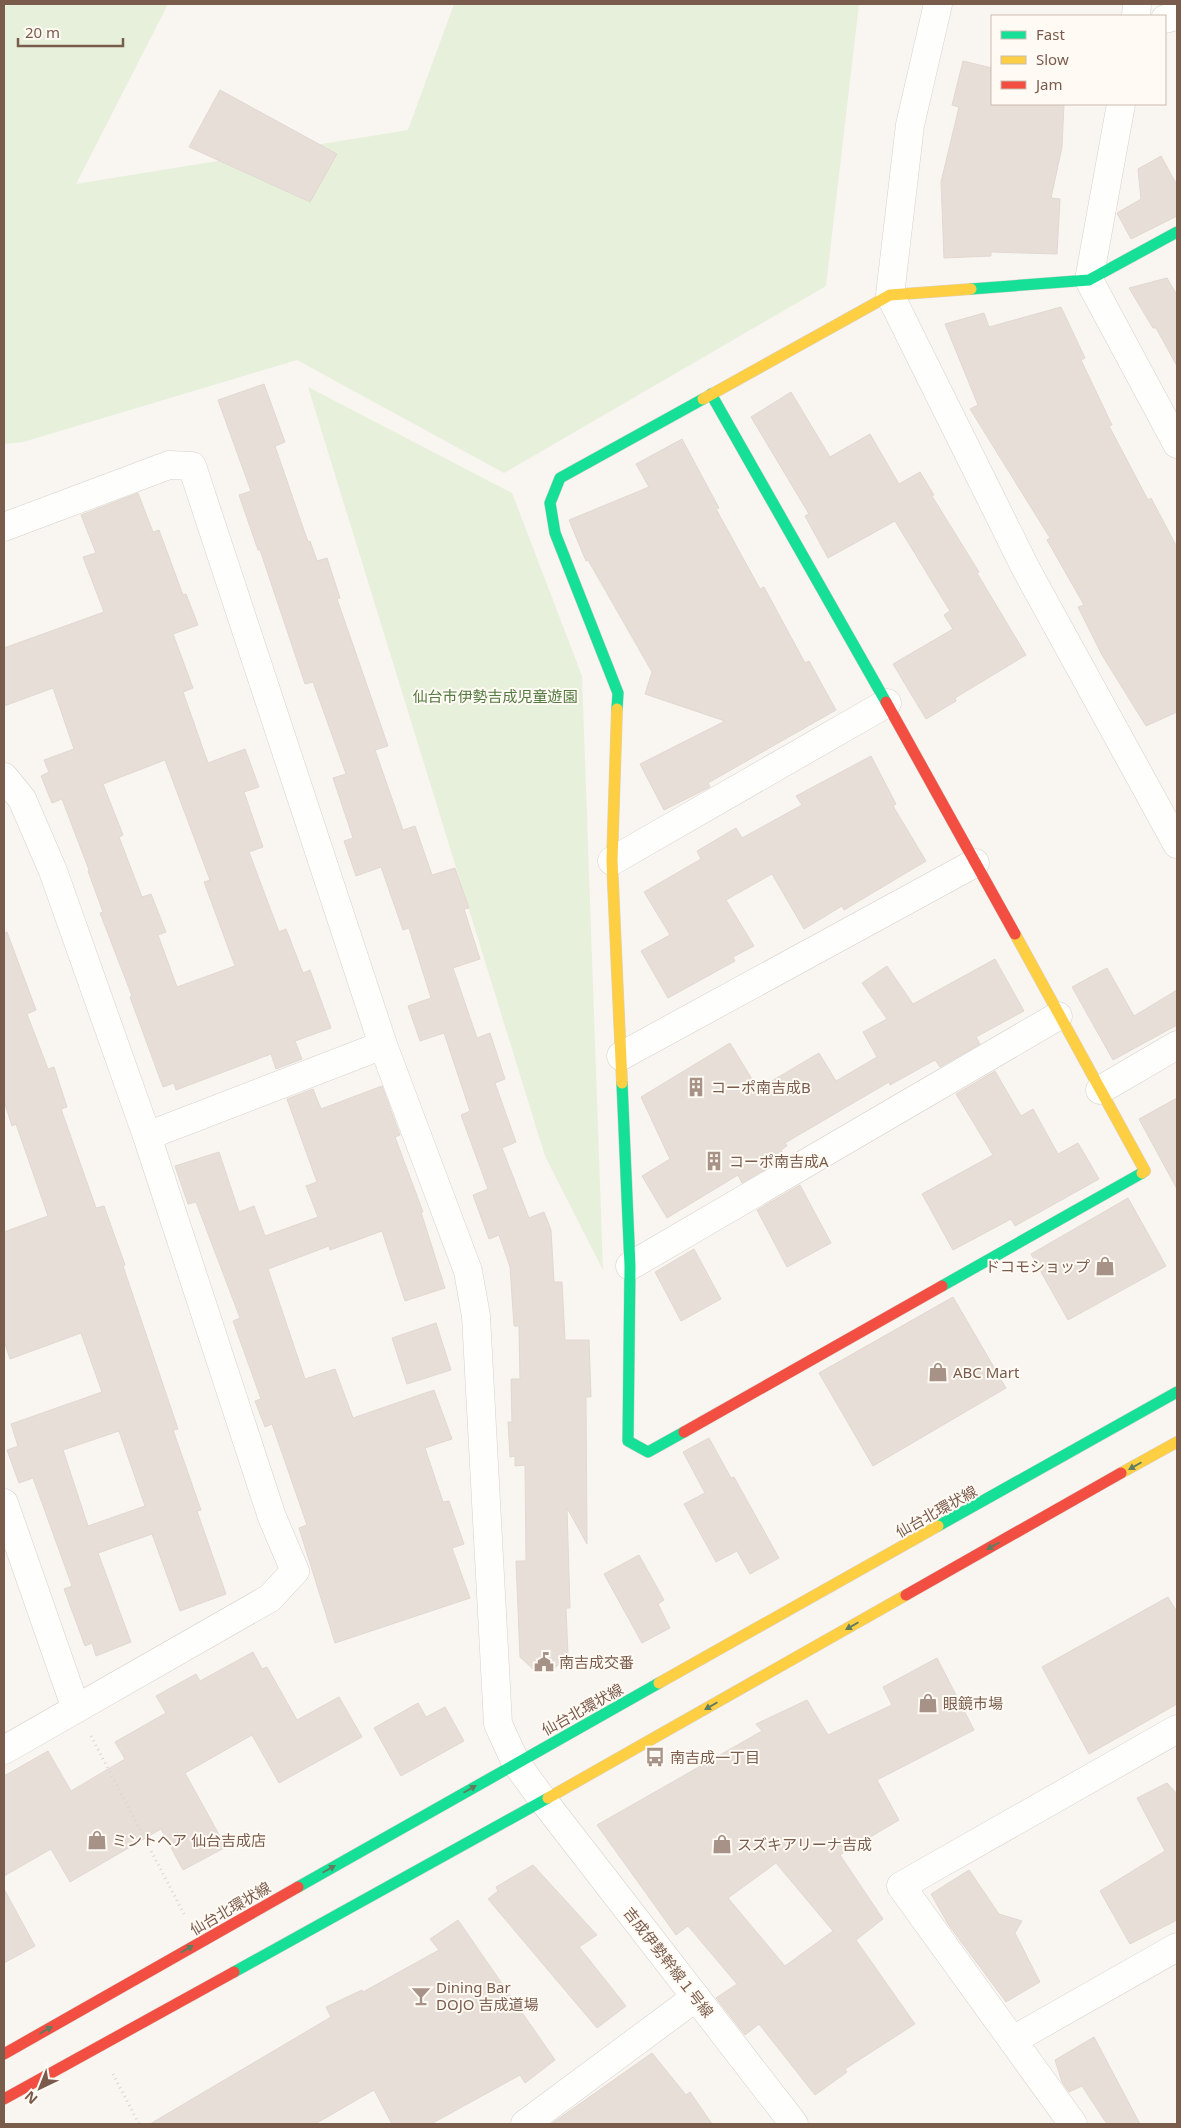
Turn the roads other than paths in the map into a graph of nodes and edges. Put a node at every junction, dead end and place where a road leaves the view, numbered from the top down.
1 (938, 4) edge
2 (1121, 105) edge
3 (1177, 232) edge
4 (1089, 280) junction
5 (890, 295) junction
6 (712, 394) junction
7 (1177, 441) edge
8 (4, 527) edge
9 (887, 703) junction
10 (4, 777) edge
11 (1177, 844) edge
12 (612, 861) junction
13 (974, 863) junction
14 (1058, 1016) junction
15 (383, 1045) junction
16 (1177, 1045) edge
17 (621, 1056) junction
18 (1100, 1090) junction
19 (147, 1136) junction
20 (630, 1266) junction
21 (1177, 1392) edge
22 (1177, 1442) edge
23 (4, 1503) edge
24 (76, 1709) junction
25 (1177, 1729) edge
26 (4, 1750) edge
27 (516, 1763) junction
28 (542, 1800) junction
29 (1177, 1946) edge
30 (696, 1997) junction
31 (1012, 2040) junction
32 (4, 2054) edge
33 (4, 2099) edge
34 (526, 2124) edge
35 (794, 2124) edge
36 (1073, 2124) edge

1 - 5 street
2 - 4 street
3 - 4 street
4 - 5 street
4 - 7 street
5 - 6 street
5 - 11 street
6 - 9 street
6 - 12 street
8 - 15 street, 吉成伊勢幹線１号線
9 - 12 street
9 - 13 street
10 - 19 street
12 - 17 street
13 - 14 street
13 - 17 street
14 - 18 street
14 - 20 street
15 - 19 street
15 - 27 street, 吉成伊勢幹線１号線
16 - 18 street
17 - 20 street
18 - 20 street
19 - 24 street
21 - 27 street, 仙台北環状線
22 -> 28 street
23 - 24 street
24 - 26 street
25 - 31 street
27 - 28 street, 吉成伊勢幹線１号線
32 -> 27 street, 仙台北環状線
28 - 30 street, 吉成伊勢幹線１号線
28 - 33 street
29 - 31 street
30 - 34 street
30 - 35 street, 吉成伊勢幹線１号線
31 - 36 street

